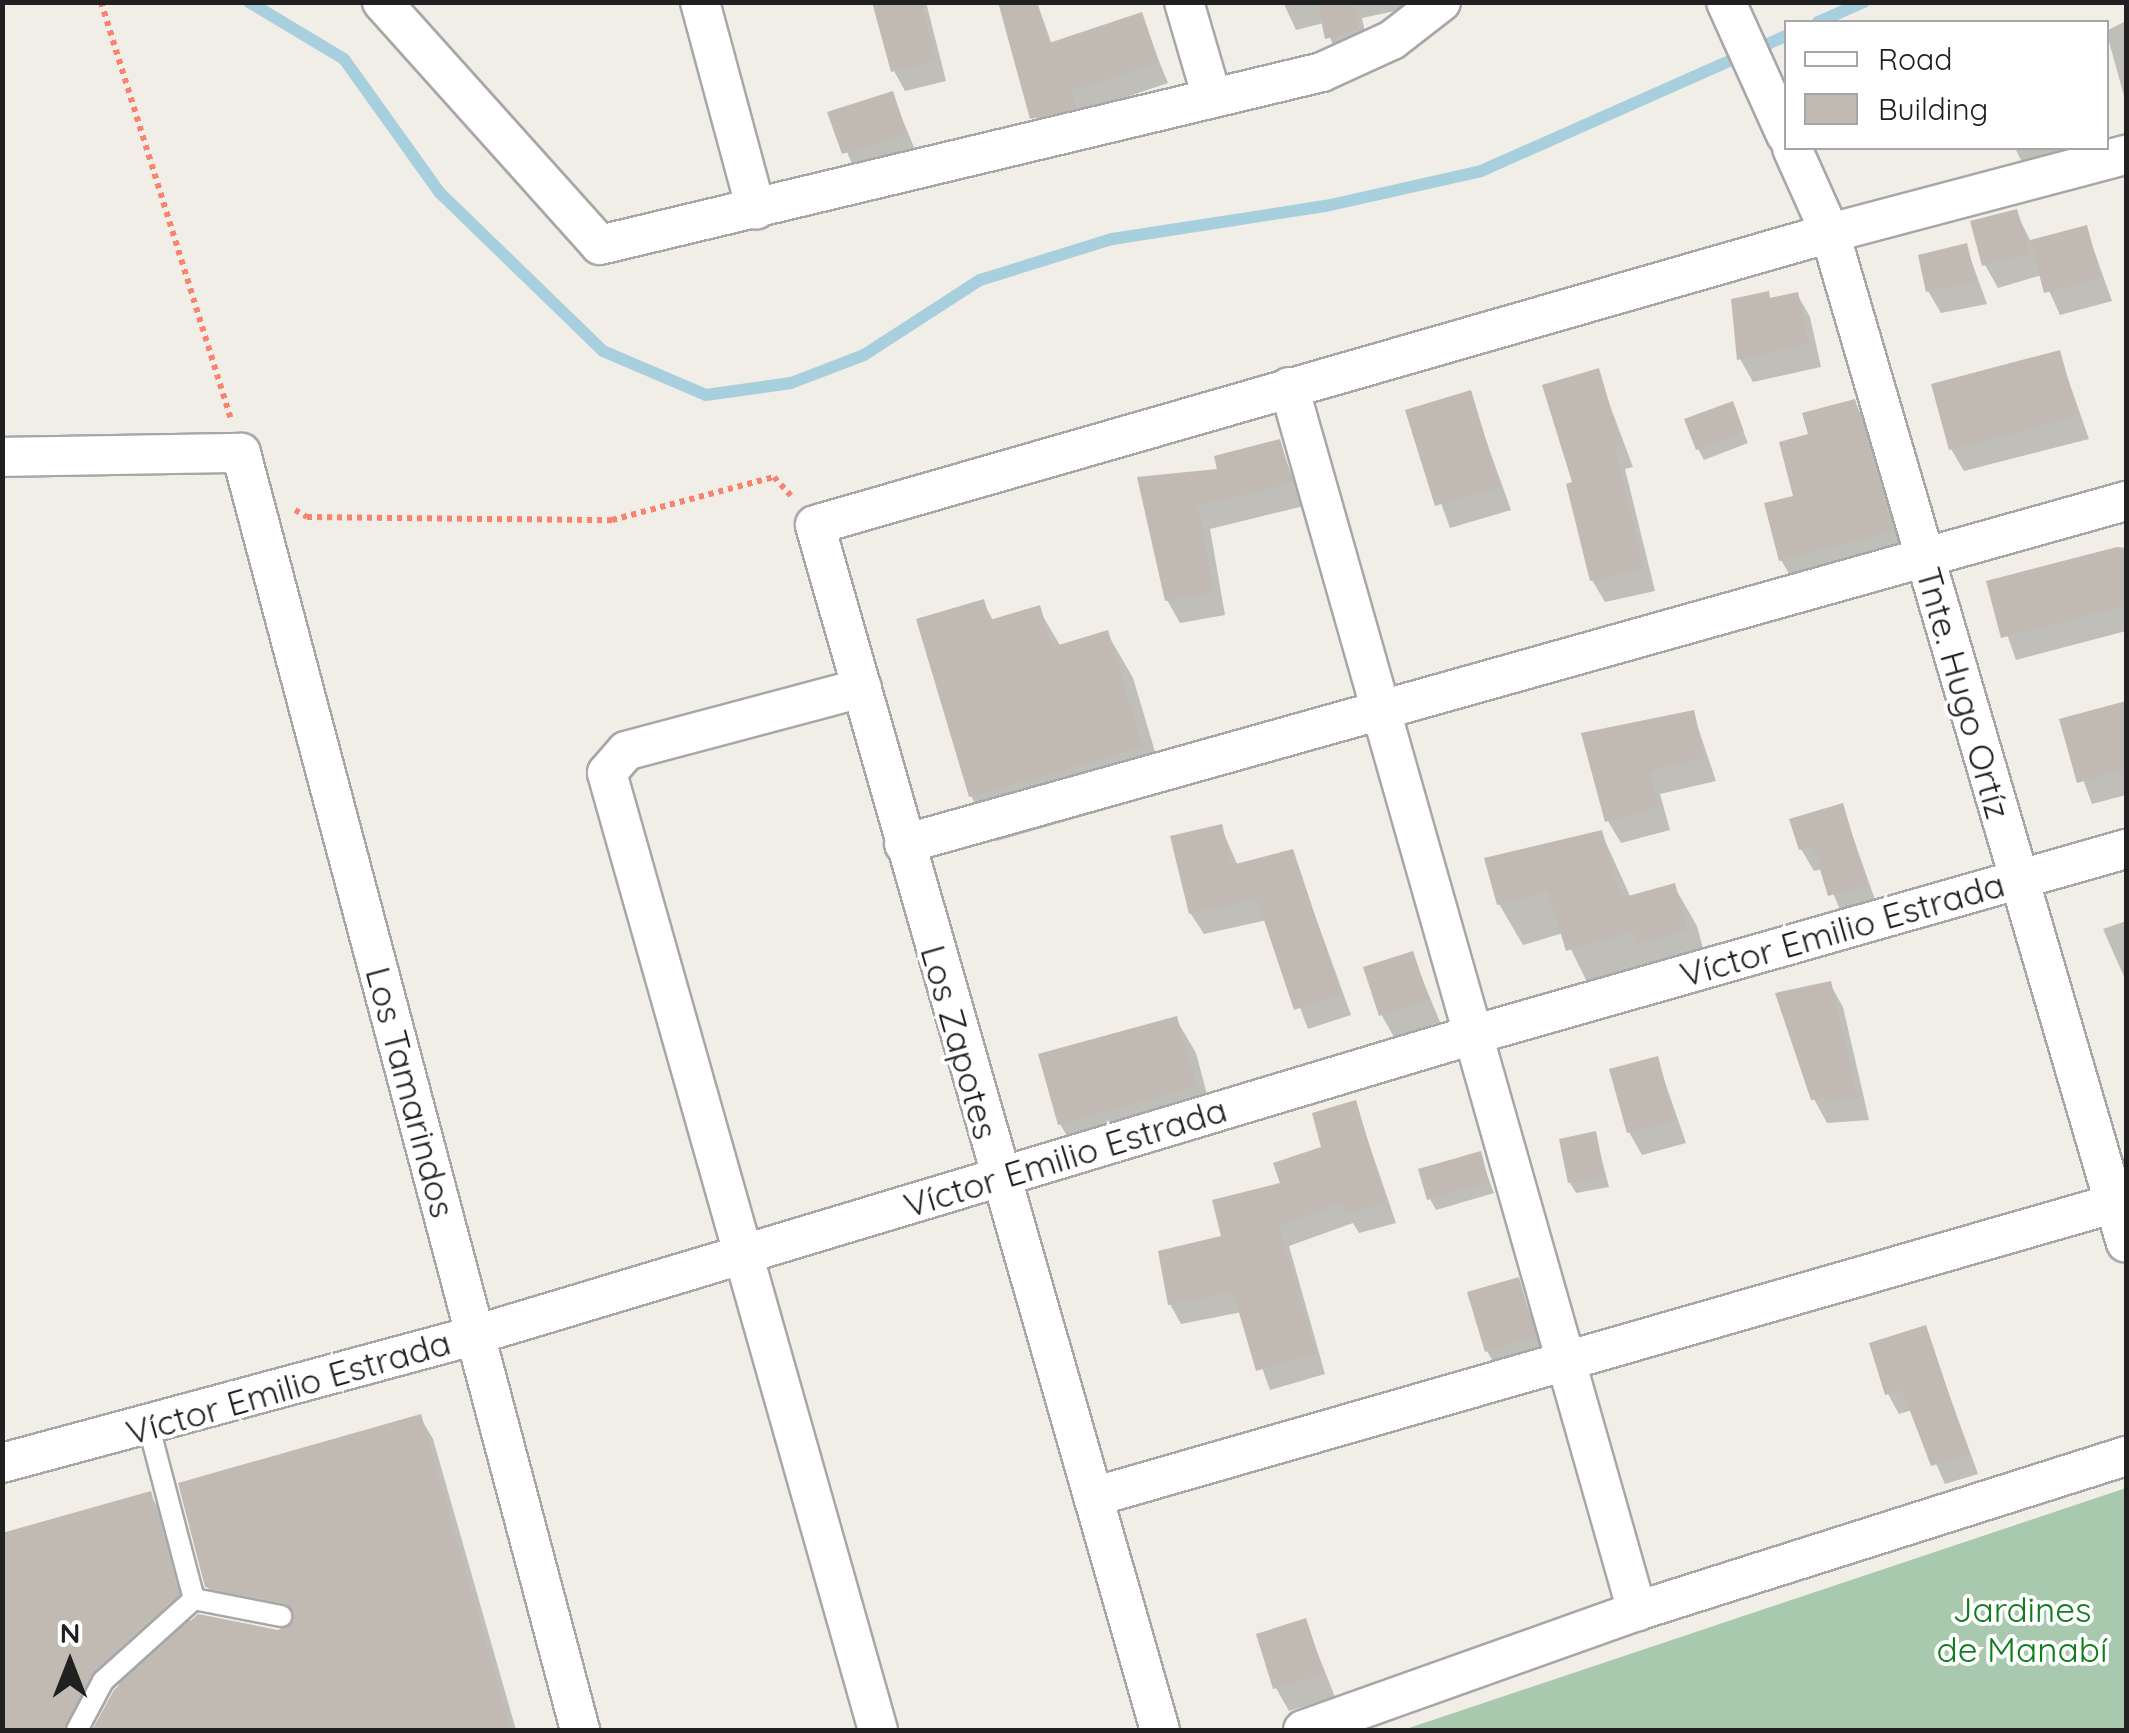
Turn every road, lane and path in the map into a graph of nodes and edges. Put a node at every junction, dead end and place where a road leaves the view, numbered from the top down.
1 (101, 2) edge
2 (382, 2) edge
3 (700, 2) edge
4 (1184, 2) edge
5 (1441, 2) edge
6 (1726, 2) edge
7 (1212, 98) junction
8 (1784, 132) edge
9 (1793, 150) edge
10 (2126, 155) edge
11 (756, 210) junction
12 (1824, 220) junction
13 (1289, 387) junction
14 (2, 457) edge
15 (245, 469) junction
16 (2126, 501) edge
17 (815, 525) junction
18 (1924, 556) junction
19 (862, 688) junction
20 (1378, 706) junction
21 (904, 844) junction
22 (2126, 849) edge
23 (2017, 879) junction
24 (1469, 1036) junction
25 (998, 1177) junction
26 (2120, 1202) edge
27 (2126, 1243) edge
28 (741, 1255) junction
29 (475, 1335) junction
30 (1566, 1361) junction
31 (149, 1427) junction
32 (2126, 1456) edge
33 (2, 1463) edge
34 (1094, 1497) junction
35 (194, 1599) junction
36 (1637, 1611) junction
37 (281, 1616) dead end
38 (77, 1730) edge
39 (580, 1730) edge
40 (878, 1730) edge
41 (1160, 1730) edge
42 (1303, 1730) edge

1 - 15 path
2 - 11 street
3 - 11 street
4 - 7 street
5 - 7 street
6 - 8 street
7 - 11 street
9 - 12 street, Tnte. Hugo Ortíz
10 - 12 street
12 - 13 street
12 - 18 street, Tnte. Hugo Ortíz
13 - 17 street
13 - 20 street
14 - 15 street
15 - 17 path
15 - 29 street, Los Tamarindos
16 - 18 street
17 - 19 street, Los Zapotes
18 - 20 street
18 - 23 street, Tnte. Hugo Ortíz
19 - 21 street, Los Zapotes
19 - 28 street
20 - 21 street
20 - 24 street
21 - 25 street, Los Zapotes
22 - 23 street, Víctor Emilio Estrada
23 - 24 street, Víctor Emilio Estrada
23 - 26 street, Tnte. Hugo Ortíz
24 - 25 street, Víctor Emilio Estrada
24 - 30 street
25 - 28 street, Víctor Emilio Estrada
25 - 34 street, Los Zapotes
26 - 27 street, Tnte. Hugo Ortíz
26 - 30 street
28 - 29 street, Víctor Emilio Estrada
28 - 40 street
29 - 31 street, Víctor Emilio Estrada
29 - 39 street, Los Tamarindos
30 - 34 street
30 - 36 street
31 - 33 street, Víctor Emilio Estrada
31 - 35 lane
32 - 36 street
34 - 41 street, Los Zapotes
35 - 37 lane
35 - 38 lane
36 - 42 street

